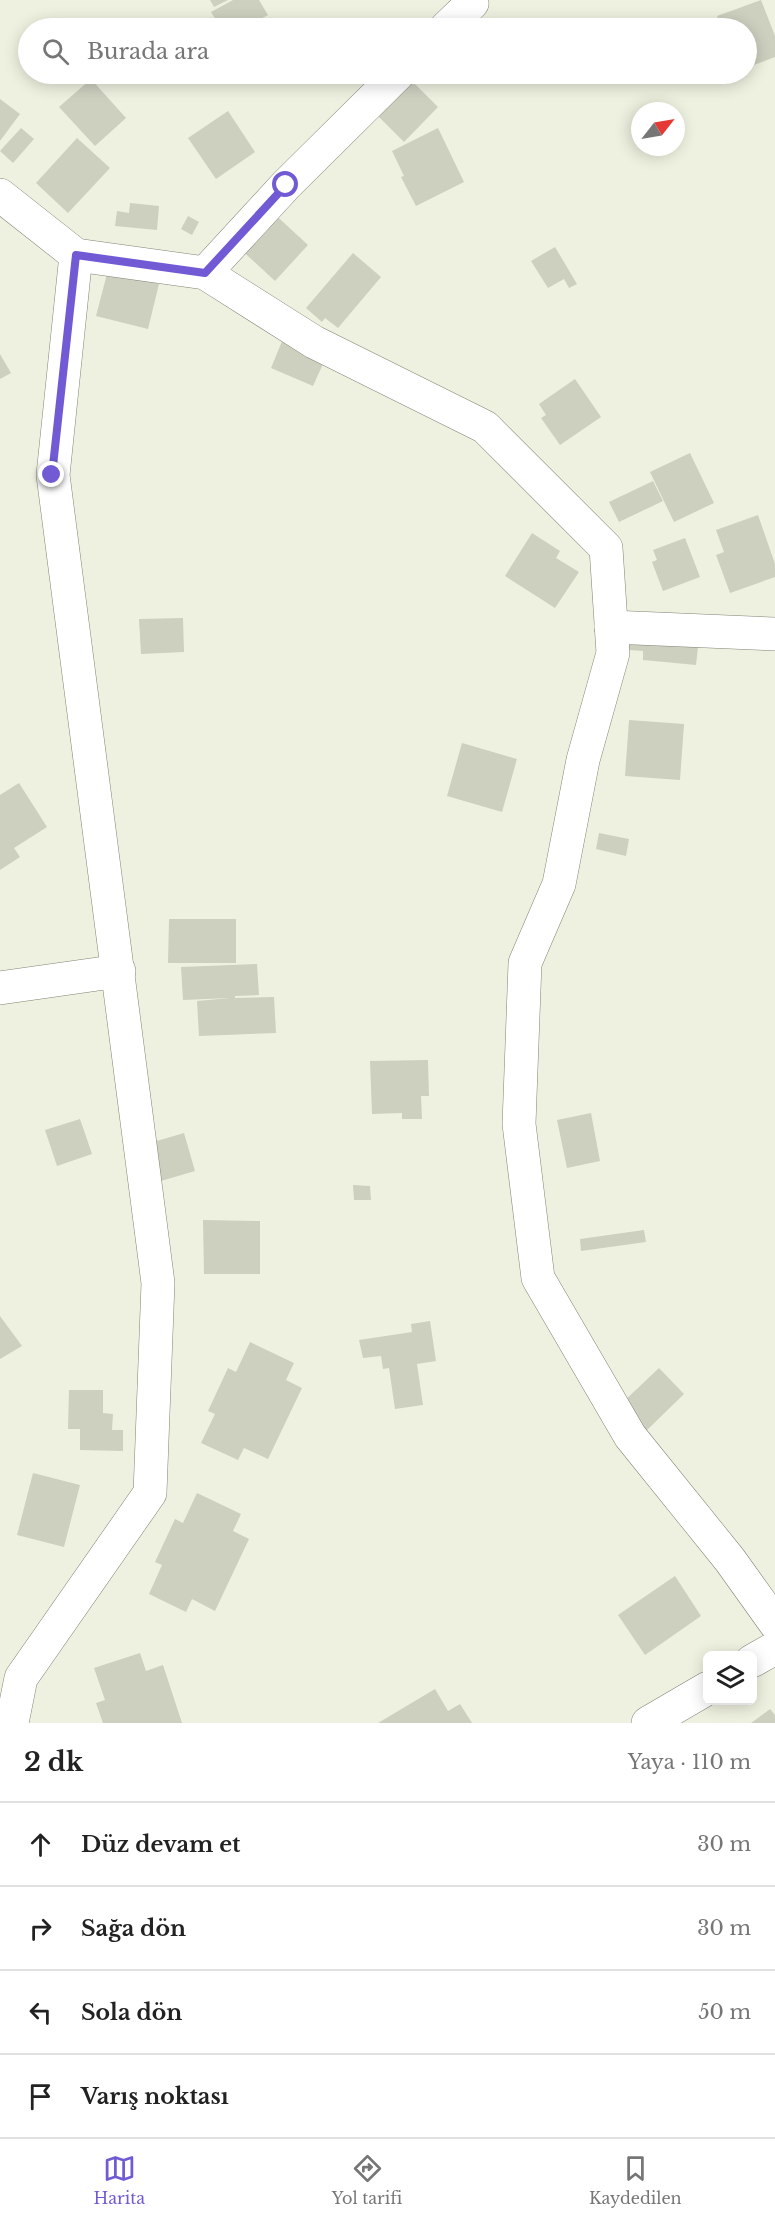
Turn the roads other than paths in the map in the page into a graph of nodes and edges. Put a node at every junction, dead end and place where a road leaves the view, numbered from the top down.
1 (471, 0) edge
2 (456, 18) edge
3 (388, 84) edge
4 (0, 195) edge
5 (76, 255) junction
6 (205, 273) junction
7 (612, 627) junction
8 (775, 634) edge
9 (119, 971) junction
10 (0, 988) edge
11 (775, 1623) edge
12 (775, 1648) edge
13 (757, 1659) edge
14 (703, 1691) edge
15 (12, 1723) edge
16 (648, 1723) edge

1 - 2 street
3 - 6 street
4 - 5 street
5 - 6 street
5 - 9 street
6 - 7 street
7 - 8 street
7 - 11 street
9 - 10 street
9 - 15 street
12 - 13 street
14 - 16 street

